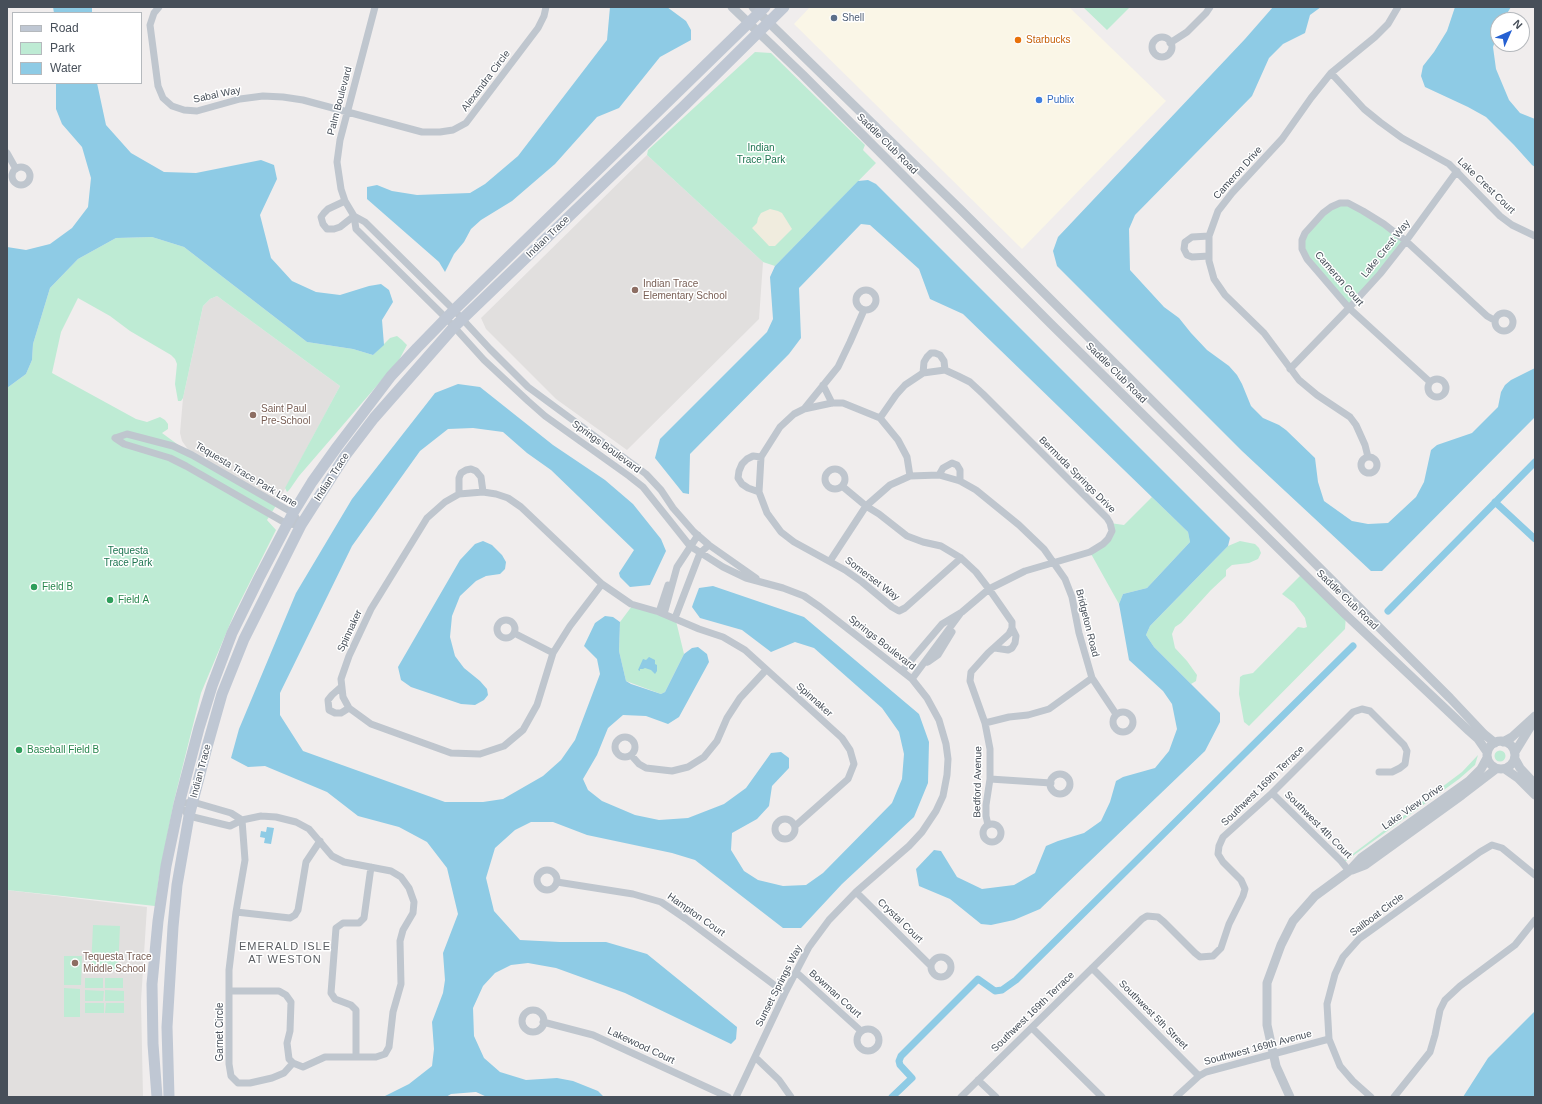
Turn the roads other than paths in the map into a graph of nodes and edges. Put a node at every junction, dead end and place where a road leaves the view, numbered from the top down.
1 (159, 7) edge
2 (375, 7) edge
3 (546, 7) edge
4 (732, 7) edge
5 (784, 7) edge
6 (1210, 7) edge
7 (1398, 7) edge
8 (759, 9) edge
9 (769, 23) junction
10 (749, 24) junction
11 (758, 33) junction
12 (1170, 43) dead end
13 (1331, 74) junction
14 (348, 113) junction
15 (7, 153) edge
16 (16, 169) dead end
17 (1457, 171) junction
18 (345, 201) junction
19 (354, 216) junction
20 (1209, 236) junction
21 (1535, 236) edge
22 (1406, 241) junction
23 (392, 249) junction
24 (1209, 256) junction
25 (384, 257) junction
26 (1349, 308) junction
27 (454, 310) junction
28 (864, 310) dead end
29 (446, 318) junction
30 (463, 319) junction
31 (1494, 320) dead end
32 (454, 327) junction
33 (1290, 369) junction
34 (945, 370) junction
35 (923, 373) junction
36 (1430, 382) dead end
37 (823, 385) junction
38 (832, 403) junction
39 (804, 409) junction
40 (880, 418) junction
41 (761, 457) junction
42 (1368, 457) dead end
43 (938, 475) junction
44 (910, 476) junction
45 (960, 480) junction
46 (842, 486) dead end
47 (483, 492) junction
48 (759, 492) junction
49 (459, 494) junction
50 (866, 506) junction
51 (293, 513) junction
52 (287, 524) junction
53 (302, 525) junction
54 (698, 535) junction
55 (709, 545) junction
56 (690, 546) junction
57 (700, 554) junction
58 (961, 558) junction
59 (830, 561) junction
60 (1054, 563) junction
61 (759, 580) junction
62 (602, 584) junction
63 (989, 589) junction
64 (962, 612) junction
65 (662, 613) junction
66 (675, 618) junction
67 (1012, 628) junction
68 (514, 633) dead end
69 (995, 648) junction
70 (553, 653) junction
71 (766, 670) junction
72 (902, 671) junction
73 (1092, 678) junction
74 (912, 679) junction
75 (341, 687) junction
76 (349, 708) junction
77 (1116, 714) dead end
78 (1535, 717) edge
79 (985, 723) junction
80 (1499, 742) junction
81 (631, 755) dead end
82 (1487, 755) junction
83 (1515, 756) junction
84 (1500, 769) junction
85 (1379, 772) dead end
86 (990, 779) junction
87 (1051, 783) dead end
88 (1535, 784) edge
89 (1272, 793) junction
90 (1535, 795) edge
91 (193, 802) junction
92 (179, 804) junction
93 (220, 810) junction
94 (189, 816) junction
95 (242, 820) junction
96 (217, 823) junction
97 (988, 825) dead end
98 (795, 826) dead end
99 (320, 842) junction
100 (908, 846) joint
101 (371, 867) junction
102 (1349, 871) junction
103 (1535, 875) edge
104 (557, 882) dead end
105 (856, 892) junction
106 (236, 912) junction
107 (1535, 920) edge
108 (930, 964) dead end
109 (1092, 968) junction
110 (796, 972) junction
111 (230, 991) junction
112 (785, 993) junction
113 (543, 1022) dead end
114 (1032, 1028) junction
115 (861, 1031) dead end
116 (1329, 1039) junction
117 (1273, 1054) junction
118 (356, 1056) junction
119 (755, 1056) junction
120 (293, 1063) junction
121 (1199, 1076) junction
122 (978, 1080) junction
123 (157, 1097) edge
124 (169, 1097) edge
125 (728, 1097) edge
126 (736, 1097) edge
127 (791, 1097) edge
128 (961, 1097) edge
129 (996, 1097) edge
130 (1102, 1097) edge
131 (1176, 1097) edge
132 (1290, 1097) edge
133 (1371, 1097) edge
134 (1394, 1097) edge

1 - 14 street, Sabal Way
2 - 14 street, Palm Boulevard
3 - 14 street, Alexandra Circle
4 - 10 street, Saddle Club Road
5 - 9 main road, Indian Trace
6 - 12 street
7 - 13 street, Cameron Drive
8 - 9 street, Saddle Club Road
8 - 10 main road, Indian Trace
9 - 11 main road, Indian Trace
9 - 80 street, Saddle Club Road
10 - 11 street, Saddle Club Road
10 - 27 main road, Indian Trace
11 - 30 main road, Indian Trace
11 - 82 street, Saddle Club Road
13 - 17 street, Lake Crest Court
13 - 20 street, Cameron Drive
14 - 18 street, Palm Boulevard
15 - 16 street
17 - 21 street, Lake Crest Court
17 - 22 street, Lake Crest Way
18 - 19 street, Palm Boulevard
18 - 19 street
19 - 23 street, Palm Boulevard
19 - 25 street, Palm Boulevard
20 - 24 street, Cameron Drive
20 - 24 street
22 - 26 street, Lake Crest Way
22 - 26 street, Cameron Court
22 - 31 street, Cameron Court
23 - 25 street
23 - 27 street, Palm Boulevard
24 - 33 street, Cameron Drive
25 - 29 street, Palm Boulevard
26 - 33 street, Lake Crest Way
26 - 36 street, Cameron Court
27 - 29 main road, Indian Trace
27 - 30 street, Springs Boulevard
28 - 37 street, Somerset Way
29 - 32 street, Springs Boulevard
29 - 51 main road, Indian Trace
30 - 32 main road, Indian Trace
30 - 54 street, Springs Boulevard
32 - 53 main road, Indian Trace
32 - 56 street, Springs Boulevard
33 - 42 street, Cameron Drive
34 - 35 street
34 - 35 street
34 - 60 street, Bermuda Springs Drive
35 - 40 street
37 - 38 street
37 - 39 street, Somerset Way
38 - 39 street
38 - 40 street
39 - 41 street, Somerset Way
40 - 44 street
41 - 48 street, Somerset Way
41 - 48 street
43 - 44 street, Bridgeton Road
43 - 45 street, Bridgeton Road
43 - 45 street
44 - 50 street, Bridgeton Road
45 - 60 street, Bridgeton Road
46 - 50 street
47 - 49 street, Spinnaker
47 - 49 street
47 - 62 street, Spinnaker
48 - 59 street, Somerset Way
49 - 75 street, Spinnaker
50 - 58 street
50 - 59 street, Bridgeton Road
51 - 52 main road, Indian Trace
51 - 52 street, Tequesta Trace Park Lane
51 - 53 street, Tequesta Trace Park Lane
52 - 53 street, Tequesta Trace Park Lane
52 - 92 main road, Indian Trace
53 - 91 main road, Indian Trace
54 - 55 street, Springs Boulevard
54 - 56 street
55 - 57 street
55 - 61 street, Springs Boulevard
56 - 57 street, Springs Boulevard
56 - 65 street
57 - 61 street, Springs Boulevard
57 - 66 street
58 - 59 street, Somerset Way
58 - 63 street
60 - 63 street, Bermuda Springs Drive
60 - 73 street, Bridgeton Road
61 - 72 street, Springs Boulevard
62 - 65 street, Spinnaker
62 - 70 street
63 - 64 street, Bermuda Springs Drive
63 - 67 street
64 - 72 street, Bermuda Springs Drive
64 - 74 street, Bermuda Springs Drive
65 - 66 street, Spinnaker
66 - 71 street, Spinnaker
67 - 69 street, Bedford Avenue
67 - 69 street
68 - 70 street
69 - 79 street, Bedford Avenue
70 - 76 street
71 - 81 street
71 - 98 street, Spinnaker
72 - 74 street, Springs Boulevard
73 - 77 street, Bridgeton Road
73 - 79 street
74 - 100 street, Springs Boulevard
75 - 76 street
75 - 76 street
78 - 80 street
78 - 83 street
79 - 86 street, Bedford Avenue
80 - 82 street
80 - 83 street
82 - 84 street
82 - 102 street, Lake View Drive
83 - 84 street
83 - 88 street
84 - 90 street
84 - 102 street, Lake View Drive
85 - 89 street, Southwest 169th Terrace
86 - 87 street
86 - 97 street, Bedford Avenue
89 - 102 street, Southwest 4th Court
89 - 109 street, Southwest 169th Terrace
91 - 92 street
91 - 93 street
91 - 94 main road, Indian Trace
92 - 94 street
92 - 123 main road, Indian Trace
93 - 95 street
93 - 96 street
94 - 96 street
94 - 124 main road, Indian Trace
95 - 96 street
95 - 99 street
95 - 106 street, Garnet Circle
99 - 101 street
99 - 106 street
100 - 105 street, Sunset Springs Way
101 - 118 street
101 - 118 street
102 - 117 street, Lake View Drive
103 - 116 street, Sailboat Circle
104 - 112 street, Hampton Court
105 - 108 street, Crystal Court
105 - 110 street, Sunset Springs Way
106 - 111 street, Garnet Circle
107 - 134 street
109 - 114 street, Southwest 169th Terrace
109 - 121 street, Southwest 5th Street
110 - 112 street, Sunset Springs Way
110 - 115 street, Bowman Court
111 - 120 street
111 - 120 street, Garnet Circle
112 - 119 street, Sunset Springs Way
113 - 125 street, Lakewood Court
114 - 122 street, Southwest 169th Terrace
114 - 130 street
116 - 117 street, Southwest 169th Avenue
116 - 133 street, Sailboat Circle
117 - 121 street, Southwest 169th Avenue
117 - 132 street, Lake View Drive
118 - 120 street
119 - 126 street, Sunset Springs Way
119 - 127 street
121 - 131 street, Southwest 169th Avenue
122 - 128 street, Southwest 169th Terrace
122 - 129 street

